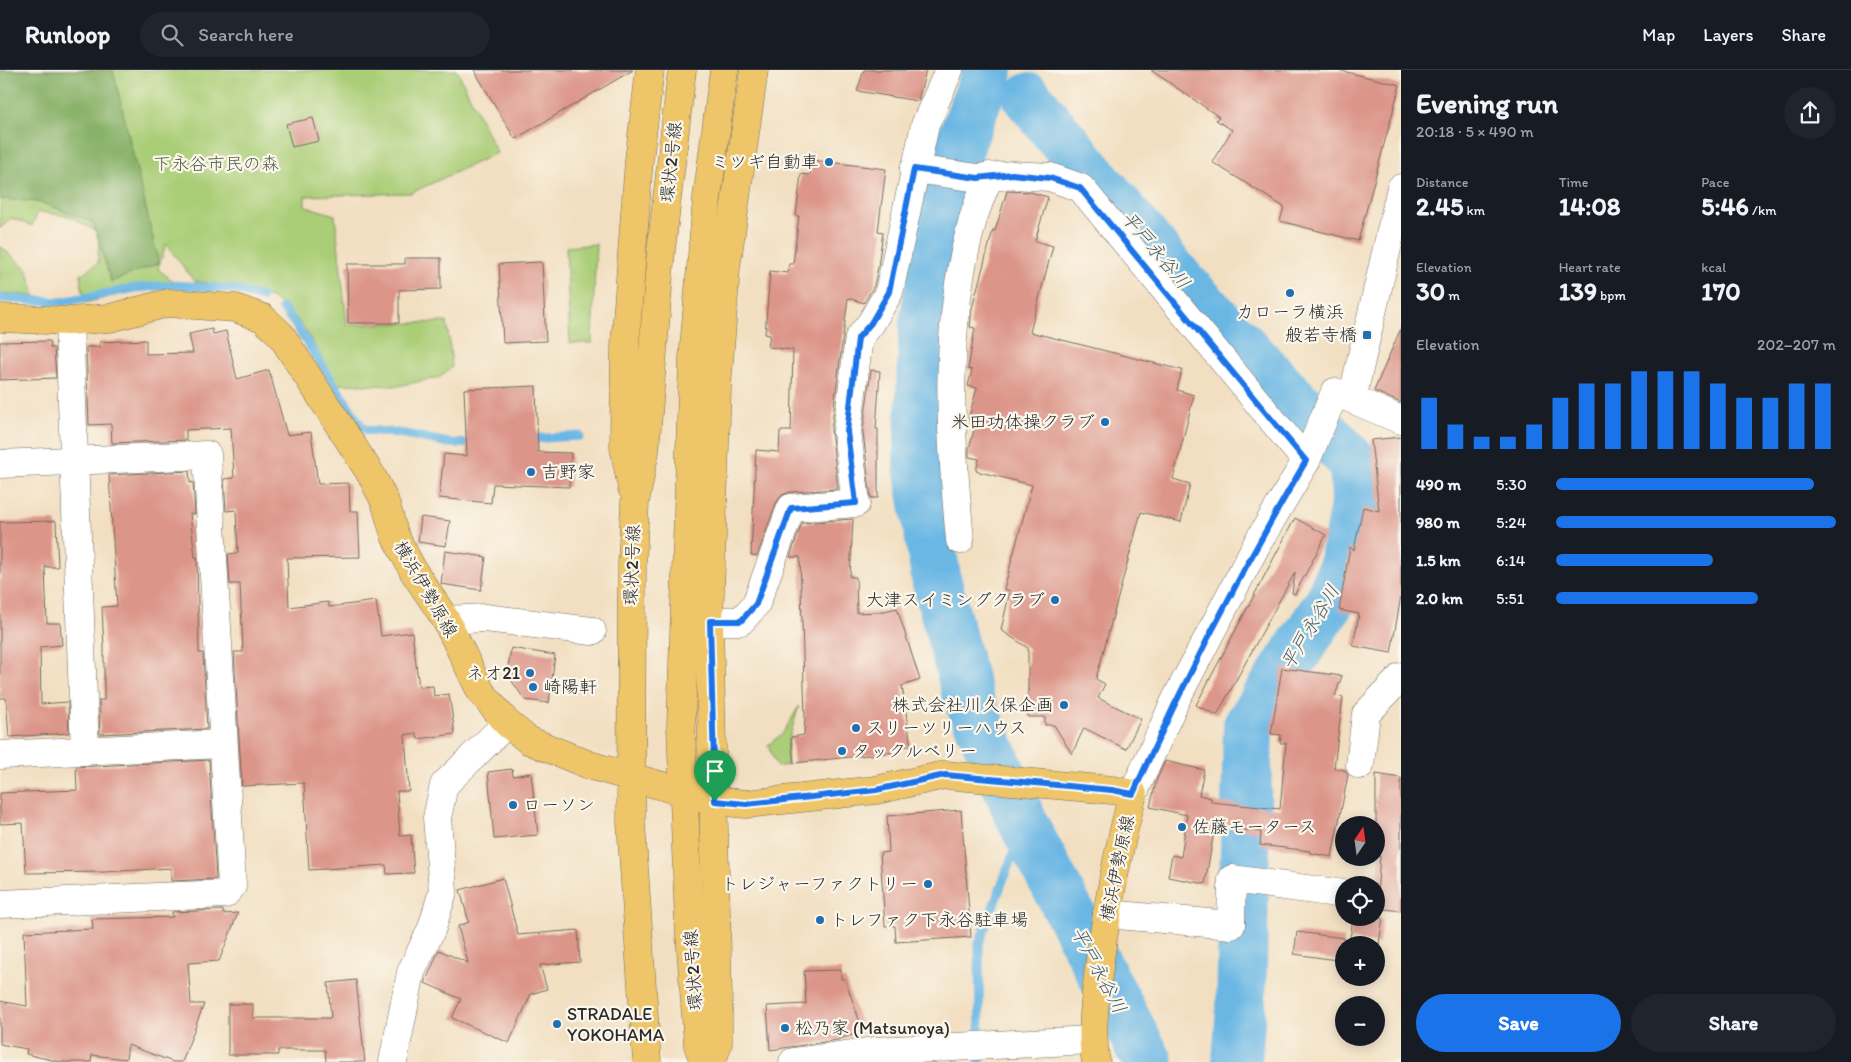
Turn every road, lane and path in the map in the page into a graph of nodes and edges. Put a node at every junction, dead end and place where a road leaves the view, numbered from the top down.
1 (650, 70) edge
2 (682, 70) edge
3 (724, 70) edge
4 (754, 70) edge
5 (949, 70) edge
6 (914, 169) junction
7 (984, 177) junction
8 (1401, 188) edge
9 (0, 318) edge
10 (69, 321) junction
11 (1340, 404) junction
12 (1401, 420) edge
13 (1309, 455) junction
14 (75, 460) junction
15 (0, 464) edge
16 (635, 502) junction
17 (960, 540) dead end
18 (446, 620) junction
19 (710, 621) junction
20 (592, 630) dead end
21 (1401, 677) edge
22 (507, 723) junction
23 (222, 744) junction
24 (85, 751) junction
25 (0, 755) edge
26 (1360, 765) dead end
27 (631, 777) junction
28 (684, 792) junction
29 (1133, 794) junction
30 (715, 801) junction
31 (1335, 893) edge
32 (0, 904) edge
33 (1106, 916) junction
34 (1094, 1051) edge
35 (393, 1062) edge
36 (647, 1062) edge
37 (704, 1062) edge
38 (712, 1062) edge
39 (793, 1062) edge

1 - 16 main road
2 - 16 main road, 環状2号線
3 - 28 main road, 環状2号線
4 - 19 main road
5 - 6 street
6 - 7 street
6 - 19 street
7 - 13 street
7 - 17 street
8 - 11 street
9 - 10 main road, 横浜伊勢原線
10 - 14 street
10 - 18 main road, 横浜伊勢原線
11 - 12 street
11 - 13 street
13 - 29 street
14 - 15 street
14 - 23 street
14 - 24 street
16 - 27 main road, 環状2号線
18 - 20 street
18 - 22 main road, 横浜伊勢原線
19 - 30 main road
21 - 26 street
22 - 27 main road, 横浜伊勢原線
22 - 35 street
23 - 24 street
23 - 32 street
24 - 25 street
27 - 28 main road, 横浜伊勢原線
27 - 36 main road, 環状2号線
28 - 30 main road, 横浜伊勢原線
28 - 37 main road, 環状2号線
29 - 30 main road, 横浜伊勢原線
29 - 33 main road, 横浜伊勢原線
30 - 38 main road
31 - 33 street
33 - 34 main road, 横浜伊勢原線
34 - 39 street

